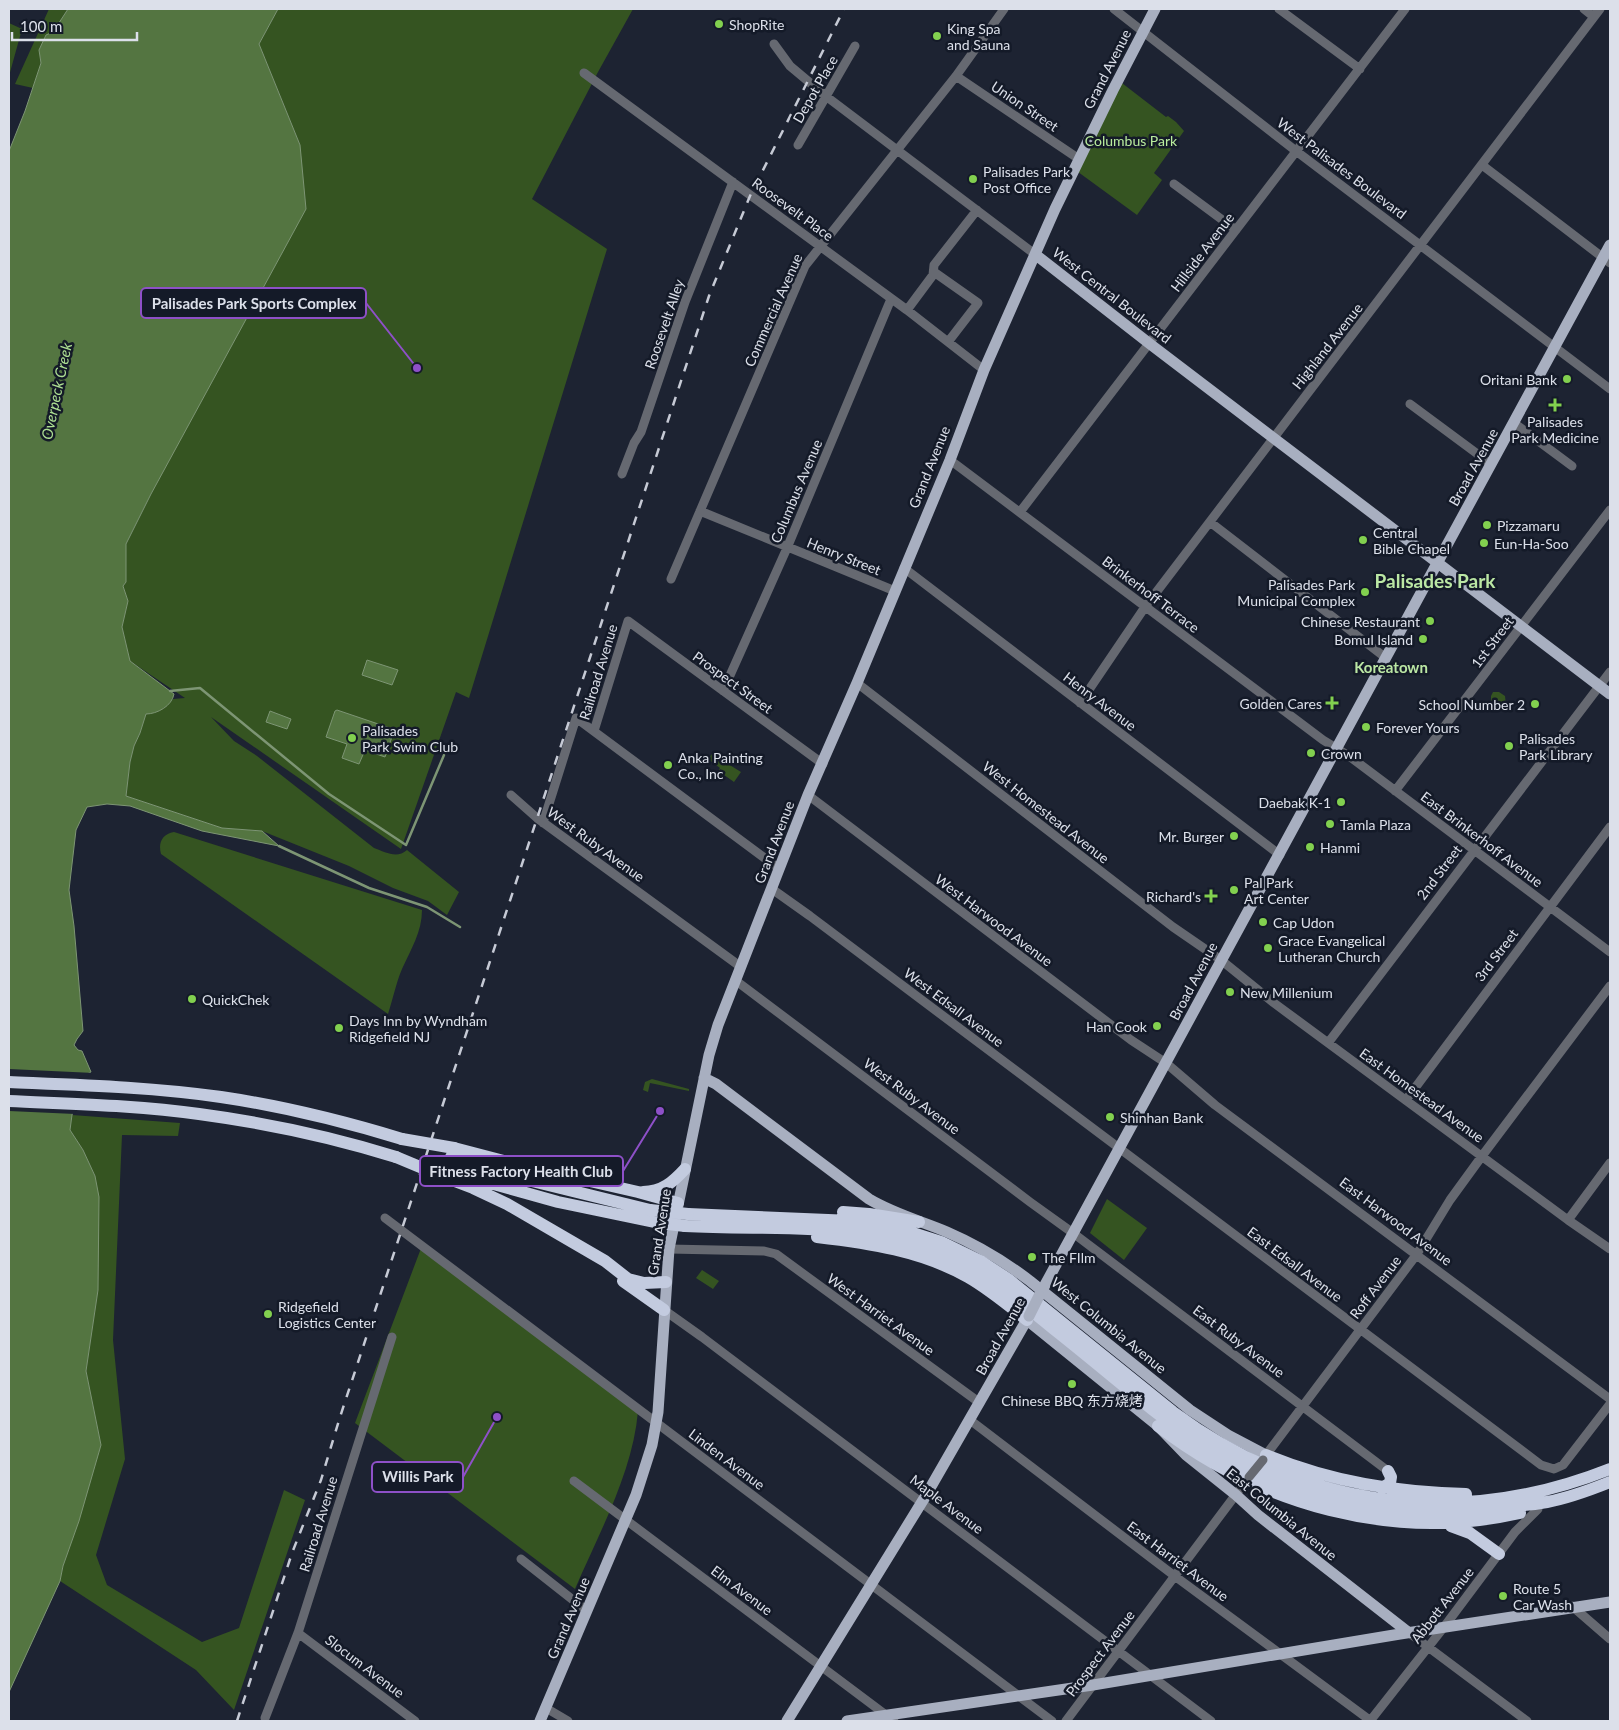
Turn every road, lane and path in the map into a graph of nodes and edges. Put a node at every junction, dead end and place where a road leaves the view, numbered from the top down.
1 (1004, 9) edge
2 (1114, 9) edge
3 (1155, 9) edge
4 (1278, 9) edge
5 (1405, 9) edge
6 (1584, 9) edge
7 (1600, 9) edge
8 (1594, 17) junction
9 (1143, 32) junction
10 (774, 44) dead end
11 (855, 46) dead end
12 (1360, 69) junction
13 (584, 73) dead end
14 (956, 76) junction
15 (827, 97) junction
16 (798, 145) dead end
17 (898, 150) junction
18 (1296, 151) junction
19 (1079, 159) junction
20 (1482, 165) junction
21 (733, 182) junction
22 (1174, 184) dead end
23 (976, 210) junction
24 (1236, 230) junction
25 (1610, 245) edge
26 (819, 246) junction
27 (1422, 246) junction
28 (1036, 255) junction
29 (1607, 261) edge
30 (934, 272) junction
31 (891, 299) junction
32 (907, 310) junction
33 (948, 342) junction
34 (1150, 344) junction
35 (1555, 347) junction
36 (984, 370) junction
37 (1610, 389) edge
38 (1410, 404) dead end
39 (1514, 423) junction
40 (1274, 438) junction
41 (950, 460) junction
42 (1491, 464) junction
43 (1572, 466) dead end
44 (622, 474) dead end
45 (1610, 510) edge
46 (700, 511) junction
47 (1020, 512) junction
48 (1210, 522) junction
49 (787, 548) junction
50 (1437, 563) junction
51 (904, 568) junction
52 (672, 580) dead end
53 (895, 591) junction
54 (1145, 607) junction
55 (628, 621) joint
56 (1521, 626) junction
57 (1386, 658) junction
58 (1610, 672) edge
59 (857, 683) junction
60 (1600, 686) junction
61 (723, 691) junction
62 (1610, 694) edge
63 (1080, 703) junction
64 (594, 731) junction
65 (1337, 749) junction
66 (823, 764) junction
67 (1395, 791) junction
68 (511, 795) dead end
69 (808, 795) junction
70 (543, 823) junction
71 (1610, 828) edge
72 (1474, 850) junction
73 (1280, 855) junction
74 (778, 868) junction
75 (772, 889) junction
76 (1550, 907) junction
77 (1610, 952) edge
78 (1221, 960) junction
79 (740, 967) junction
80 (735, 980) junction
81 (1610, 986) edge
82 (1328, 1043) junction
83 (1166, 1064) junction
84 (704, 1078) junction
85 (9, 1082) edge
86 (1406, 1100) junction
87 (9, 1101) edge
88 (1118, 1148) junction
89 (452, 1152) junction
90 (1482, 1156) junction
91 (1610, 1163) edge
92 (685, 1169) junction
93 (445, 1174) junction
94 (638, 1192) junction
95 (678, 1203) junction
96 (763, 1216) junction
97 (385, 1218) dead end
98 (687, 1220) junction
99 (1568, 1220) junction
100 (919, 1222) junction
101 (773, 1229) junction
102 (1073, 1232) junction
103 (582, 1248) junction
104 (669, 1249) junction
105 (1610, 1249) edge
106 (1417, 1254) junction
107 (666, 1282) junction
108 (1040, 1293) junction
109 (664, 1310) junction
110 (1028, 1318) junction
111 (1360, 1330) junction
112 (392, 1337) dead end
113 (1610, 1399) edge
114 (980, 1403) junction
115 (1610, 1404) edge
116 (1303, 1407) junction
117 (970, 1420) junction
118 (656, 1423) junction
119 (1158, 1426) junction
120 (1265, 1457) junction
121 (1607, 1469) edge
122 (1388, 1472) joint
123 (1248, 1479) junction
124 (574, 1480) dead end
125 (1610, 1482) edge
126 (1382, 1488) junction
127 (1236, 1495) junction
128 (1516, 1495) junction
129 (922, 1502) junction
130 (1543, 1505) junction
131 (626, 1520) junction
132 (1431, 1522) junction
133 (1499, 1554) junction
134 (521, 1559) dead end
135 (1176, 1577) junction
136 (871, 1584) junction
137 (1156, 1602) joint
138 (1610, 1602) edge
139 (1572, 1606) junction
140 (587, 1610) junction
141 (1444, 1627) junction
142 (1408, 1632) junction
143 (298, 1633) junction
144 (1610, 1639) edge
145 (1427, 1646) junction
146 (1118, 1651) junction
147 (1281, 1654) junction
148 (821, 1666) junction
149 (1151, 1676) junction
150 (1093, 1686) junction
151 (1019, 1696) junction
152 (546, 1708) junction
153 (265, 1718) dead end
154 (890, 1718) edge
155 (415, 1721) edge
156 (540, 1721) edge
157 (568, 1721) edge
158 (787, 1721) edge
159 (847, 1721) edge
160 (1052, 1721) edge
161 (1066, 1721) edge
162 (1211, 1721) edge
163 (1370, 1721) edge
164 (1527, 1721) edge

1 - 14 street, Commercial Avenue
2 - 9 street, West Palisades Boulevard
3 - 9 main road, Grand Avenue
4 - 12 street
5 - 12 street, Hillside Avenue
6 - 8 street
7 - 8 street, Highland Avenue
8 - 20 street, Highland Avenue
9 - 18 street, West Palisades Boulevard
9 - 19 main road, Grand Avenue
10 - 15 street, West Central Boulevard
11 - 15 street, Depot Place
12 - 18 street, Hillside Avenue
13 - 21 street, Roosevelt Place
14 - 17 street, Commercial Avenue
14 - 19 street, Union Street
15 - 16 street, Depot Place
15 - 17 street, West Central Boulevard
17 - 23 street, West Central Boulevard
17 - 26 street, Commercial Avenue
18 - 24 street, Hillside Avenue
18 - 27 street, West Palisades Boulevard
19 - 28 main road, Grand Avenue
20 - 27 street, Highland Avenue
20 - 29 street
21 - 26 street, Roosevelt Place
21 - 44 street, Roosevelt Alley
22 - 24 street
23 - 28 street, West Central Boulevard
23 - 30 street
24 - 34 street, Hillside Avenue
25 - 29 main road, Broad Avenue
26 - 31 street, Roosevelt Place
26 - 46 street, Commercial Avenue
27 - 35 street, West Palisades Boulevard
27 - 40 street, Highland Avenue
28 - 34 main road, West Central Boulevard
28 - 36 main road, Grand Avenue
29 - 35 main road, Broad Avenue
30 - 32 street
30 - 33 street
31 - 32 street, Roosevelt Place
31 - 49 street, Columbus Avenue
32 - 33 street, Roosevelt Place
33 - 36 street, Roosevelt Place
34 - 40 main road, West Central Boulevard
34 - 47 street, Hillside Avenue
35 - 37 street, West Palisades Boulevard
35 - 39 main road, Broad Avenue
36 - 41 main road, Grand Avenue
38 - 42 street
39 - 42 main road, Broad Avenue
39 - 43 street
40 - 48 street, Highland Avenue
40 - 50 main road, West Central Boulevard
41 - 47 street, Brinkerhoff Terrace
41 - 51 main road, Grand Avenue
42 - 50 main road, Broad Avenue
45 - 56 street, 1st Street
46 - 49 street, Henry Street
46 - 52 street, Commercial Avenue
47 - 54 street, Brinkerhoff Terrace
48 - 54 street, Highland Avenue
48 - 57 street
49 - 53 street, Henry Street
49 - 61 street, Columbus Avenue
50 - 56 main road, West Central Boulevard
50 - 57 main road, Broad Avenue
51 - 53 main road, Grand Avenue
51 - 63 street, Henry Avenue
53 - 59 main road, Grand Avenue
54 - 63 street, Highland Avenue
54 - 65 street, Brinkerhoff Terrace
55 - 61 street, Prospect Street
55 - 64 street, Railroad Avenue
56 - 60 main road, West Central Boulevard
56 - 67 street, 1st Street
57 - 65 main road, Broad Avenue
58 - 60 street, 2nd Street
59 - 66 main road, Grand Avenue
59 - 78 street, West Homestead Avenue
60 - 62 main road, West Central Boulevard
60 - 72 street, 2nd Street
61 - 66 street, Prospect Street
63 - 73 street, Henry Avenue
64 - 70 street
64 - 74 street
65 - 67 street, East Brinkerhoff Avenue
65 - 73 main road, Broad Avenue
66 - 69 main road, Grand Avenue
67 - 72 street, East Brinkerhoff Avenue
68 - 70 street, West Ruby Avenue
69 - 74 main road, Grand Avenue
69 - 83 street, West Harwood Avenue
70 - 79 street, West Ruby Avenue
71 - 76 street, 3rd Street
72 - 76 street, East Brinkerhoff Avenue
72 - 82 street, 2nd Street
73 - 78 main road, Broad Avenue
74 - 75 main road, Grand Avenue
75 - 79 main road, Grand Avenue
75 - 88 street, West Edsall Avenue
76 - 77 street, East Brinkerhoff Avenue
76 - 86 street, 3rd Street
78 - 82 street, East Homestead Avenue
78 - 83 main road, Broad Avenue
79 - 80 main road, Grand Avenue
80 - 84 main road, Grand Avenue
80 - 102 street, West Ruby Avenue
81 - 90 street, Roff Avenue
82 - 86 street, East Homestead Avenue
83 - 88 main road, Broad Avenue
83 - 106 street, East Harwood Avenue
84 - 92 main road, Grand Avenue
84 - 100 main road, West Columbia Avenue
85 - 89 highway, bridge
86 - 90 street, East Homestead Avenue
87 - 93 highway, bridge
88 - 102 main road, Broad Avenue
88 - 111 street, East Edsall Avenue
89 - 94 highway
89 - 98 highway, bridge
90 - 99 street, East Homestead Avenue
90 - 106 street, Roff Avenue
91 - 99 street
92 - 94 highway
92 - 95 main road, Grand Avenue
93 - 98 highway, bridge
93 - 103 highway
94 - 95 highway
95 - 104 main road, Grand Avenue
96 - 98 highway
96 - 100 highway
96 - 128 highway
97 - 118 street, Linden Avenue
98 - 101 highway
99 - 105 street, East Homestead Avenue
100 - 108 main road, West Columbia Avenue
101 - 110 highway
101 - 130 highway
102 - 108 main road, Broad Avenue
102 - 116 street, East Ruby Avenue
103 - 107 highway
103 - 109 highway
104 - 107 main road, Grand Avenue
104 - 114 street, West Harriet Avenue
106 - 111 street, Roff Avenue
106 - 113 street, East Harwood Avenue
107 - 109 main road, Grand Avenue
108 - 110 main road, Broad Avenue, bridge
108 - 120 main road, West Columbia Avenue
109 - 118 main road, Grand Avenue
109 - 129 street, Maple Avenue
110 - 114 main road, Broad Avenue
110 - 119 main road, East Columbia Avenue
111 - 115 street, East Edsall Avenue
111 - 116 street, Roff Avenue
112 - 143 street, Railroad Avenue
114 - 117 main road, Broad Avenue
116 - 120 street, Roff Avenue
116 - 122 street, East Ruby Avenue
117 - 129 main road, Broad Avenue
117 - 135 street, East Harriet Avenue
118 - 131 main road, Grand Avenue
118 - 136 street, Linden Avenue
119 - 123 highway
119 - 127 main road, East Columbia Avenue
120 - 123 street, Roff Avenue, bridge
120 - 126 highway
121 - 128 highway
122 - 126 highway
123 - 127 street, Roff Avenue
123 - 132 highway
124 - 131 street, Elm Avenue
125 - 130 highway
126 - 128 highway
127 - 135 street, Roff Avenue
127 - 142 main road, East Columbia Avenue
129 - 136 main road, Broad Avenue
129 - 146 street, Maple Avenue
130 - 132 highway
130 - 133 street, Abbott Avenue
131 - 140 main road, Grand Avenue
131 - 148 street, Elm Avenue
132 - 133 highway
133 - 141 street, Abbott Avenue
134 - 140 street
135 - 137 street, Roff Avenue
135 - 147 street, East Harriet Avenue
136 - 148 main road, Broad Avenue
136 - 151 street, Linden Avenue
137 - 146 street, Prospect Avenue
138 - 139 main road
139 - 141 main road
139 - 144 street
140 - 152 main road, Grand Avenue
141 - 142 main road
141 - 145 street, Abbott Avenue
142 - 145 street, East Columbia Avenue
142 - 147 main road
143 - 153 street, Railroad Avenue
143 - 155 street, Slocum Avenue
145 - 163 street, Abbott Avenue
145 - 164 street, East Columbia Avenue
146 - 149 street, Maple Avenue
146 - 150 street, Prospect Avenue
147 - 149 main road
147 - 163 street, East Harriet Avenue
148 - 154 street, Elm Avenue
148 - 158 main road, Broad Avenue
149 - 150 main road
149 - 162 street, Maple Avenue
150 - 151 main road
150 - 161 street, Prospect Avenue
151 - 154 main road
151 - 160 street, Linden Avenue
152 - 156 main road, Grand Avenue
152 - 157 street
154 - 159 main road

